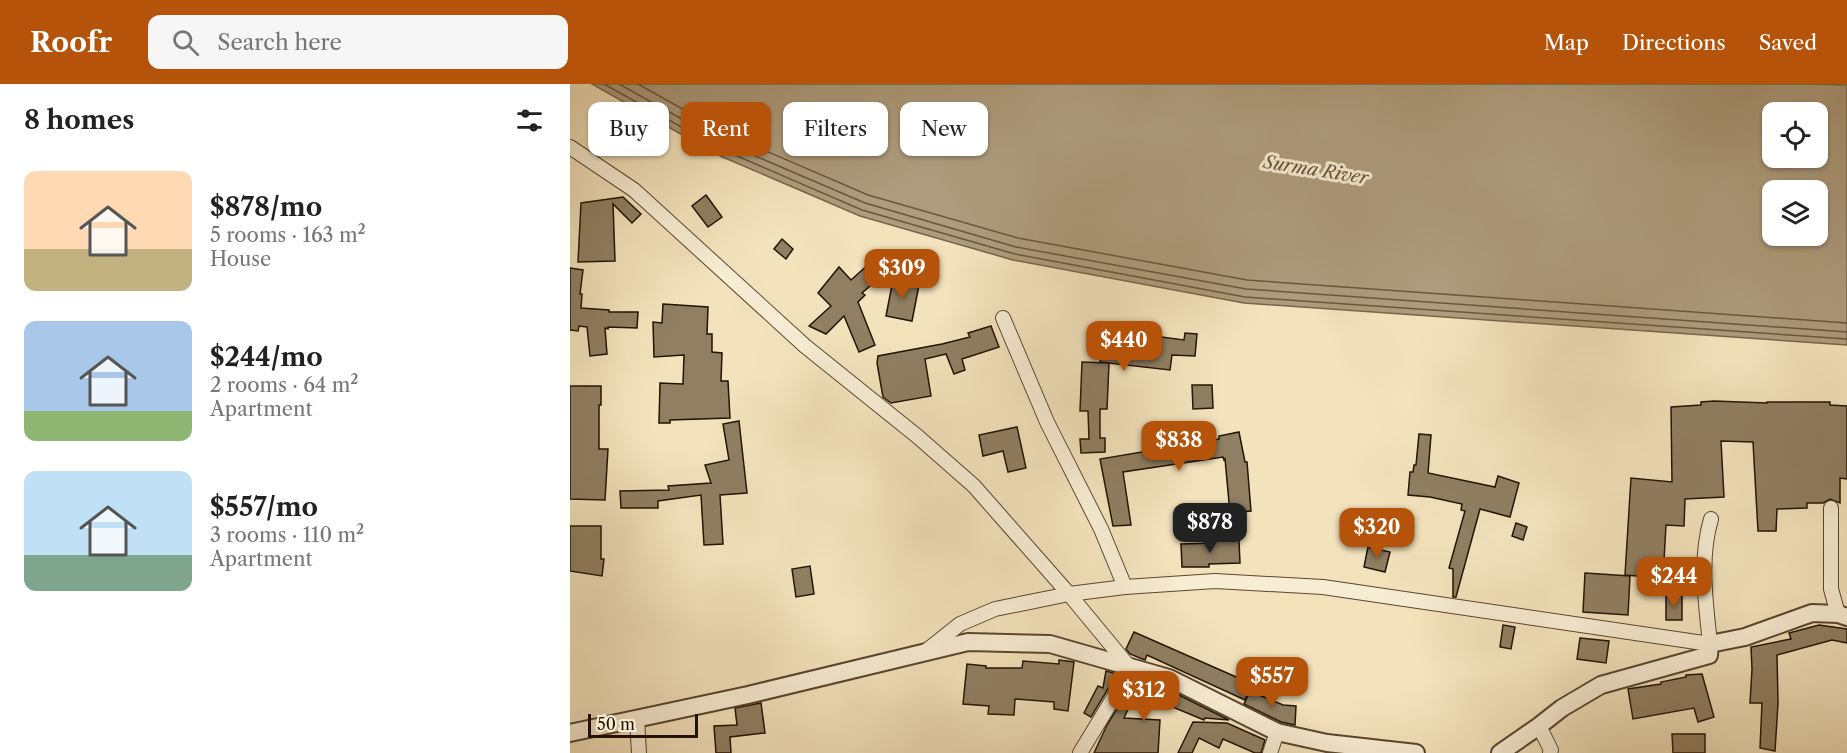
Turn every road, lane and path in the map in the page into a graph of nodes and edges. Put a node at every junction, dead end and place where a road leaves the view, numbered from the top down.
1 (570, 147) edge
2 (1003, 318) dead end
3 (1831, 508) dead end
4 (1711, 519) dead end
5 (1125, 587) junction
6 (1069, 594) junction
7 (1842, 615) edge
8 (1710, 644) junction
9 (926, 651) junction
10 (1131, 669) junction
11 (637, 719) junction
12 (1539, 726) junction
13 (1277, 732) junction
14 (570, 733) edge
15 (639, 753) edge
16 (1080, 753) edge
17 (1270, 753) edge
18 (1416, 753) edge
19 (1500, 753) edge
20 (1550, 753) edge

1 - 6 street
2 - 5 street
3 - 7 street
4 - 8 street
5 - 6 street
5 - 8 street
6 - 9 street
6 - 10 street
7 - 8 street
8 - 12 street
9 - 10 street
9 - 11 street
10 - 13 street
10 - 16 street
11 - 14 street
11 - 15 street
12 - 19 street
12 - 20 street
13 - 17 street
13 - 18 street

